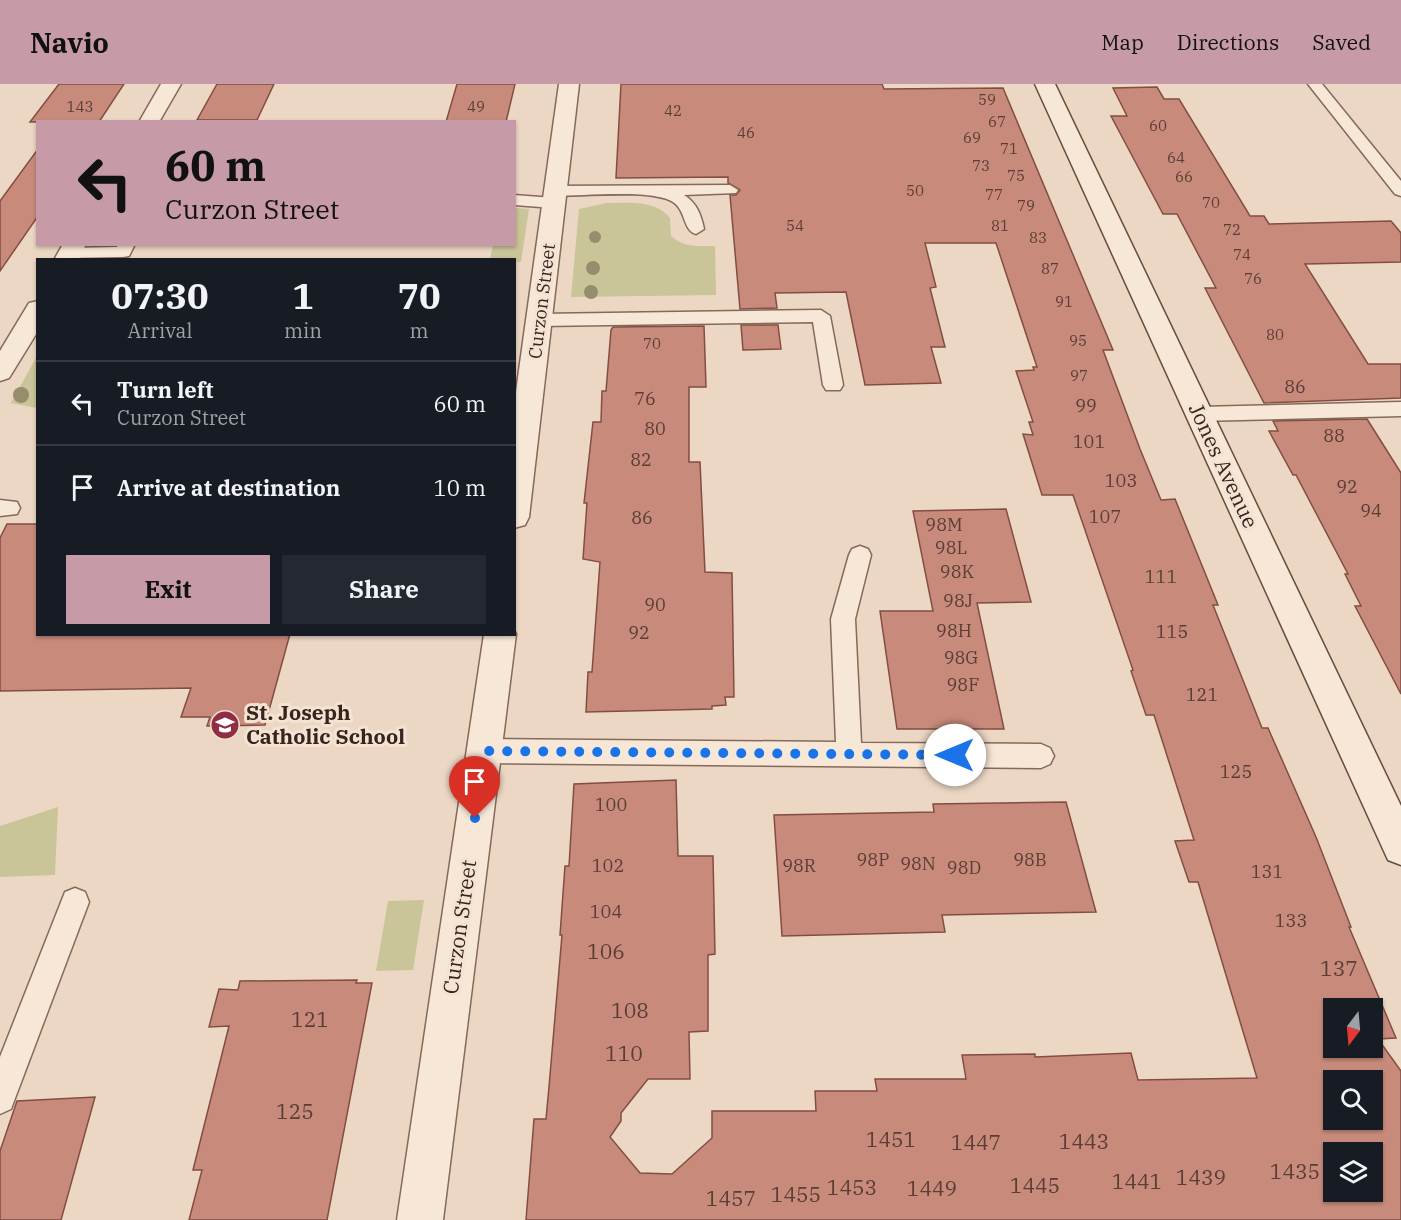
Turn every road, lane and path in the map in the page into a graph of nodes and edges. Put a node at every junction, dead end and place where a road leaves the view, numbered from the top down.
1 (171, 84) edge
2 (569, 84) edge
3 (1045, 84) edge
4 (1315, 84) edge
5 (150, 120) edge
6 (661, 190) junction
7 (730, 190) dead end
8 (1401, 191) edge
9 (555, 197) junction
10 (516, 200) edge
11 (696, 229) dead end
12 (126, 246) edge
13 (71, 252) edge
14 (36, 312) edge
15 (540, 320) junction
16 (0, 372) edge
17 (833, 385) dead end
18 (1401, 410) edge
19 (1199, 414) junction
20 (516, 502) edge
21 (860, 555) dead end
22 (500, 636) edge
23 (485, 751) junction
24 (849, 754) junction
25 (1041, 756) dead end
26 (1401, 848) edge
27 (75, 902) dead end
28 (0, 1098) edge
29 (420, 1220) edge

1 - 5 street
2 - 9 street, Curzon Street
3 - 19 street, Jones Avenue
4 - 8 lane
6 - 7 lane
6 - 9 lane
6 - 11 lane
9 - 10 lane
9 - 15 street, Curzon Street
12 - 13 lane
14 - 16 street
15 - 17 lane
15 - 20 street, Curzon Street
18 - 19 lane
19 - 26 street, Jones Avenue
21 - 24 lane
22 - 23 street, Curzon Street
23 - 24 lane
23 - 29 street, Curzon Street
24 - 25 lane
27 - 28 lane

